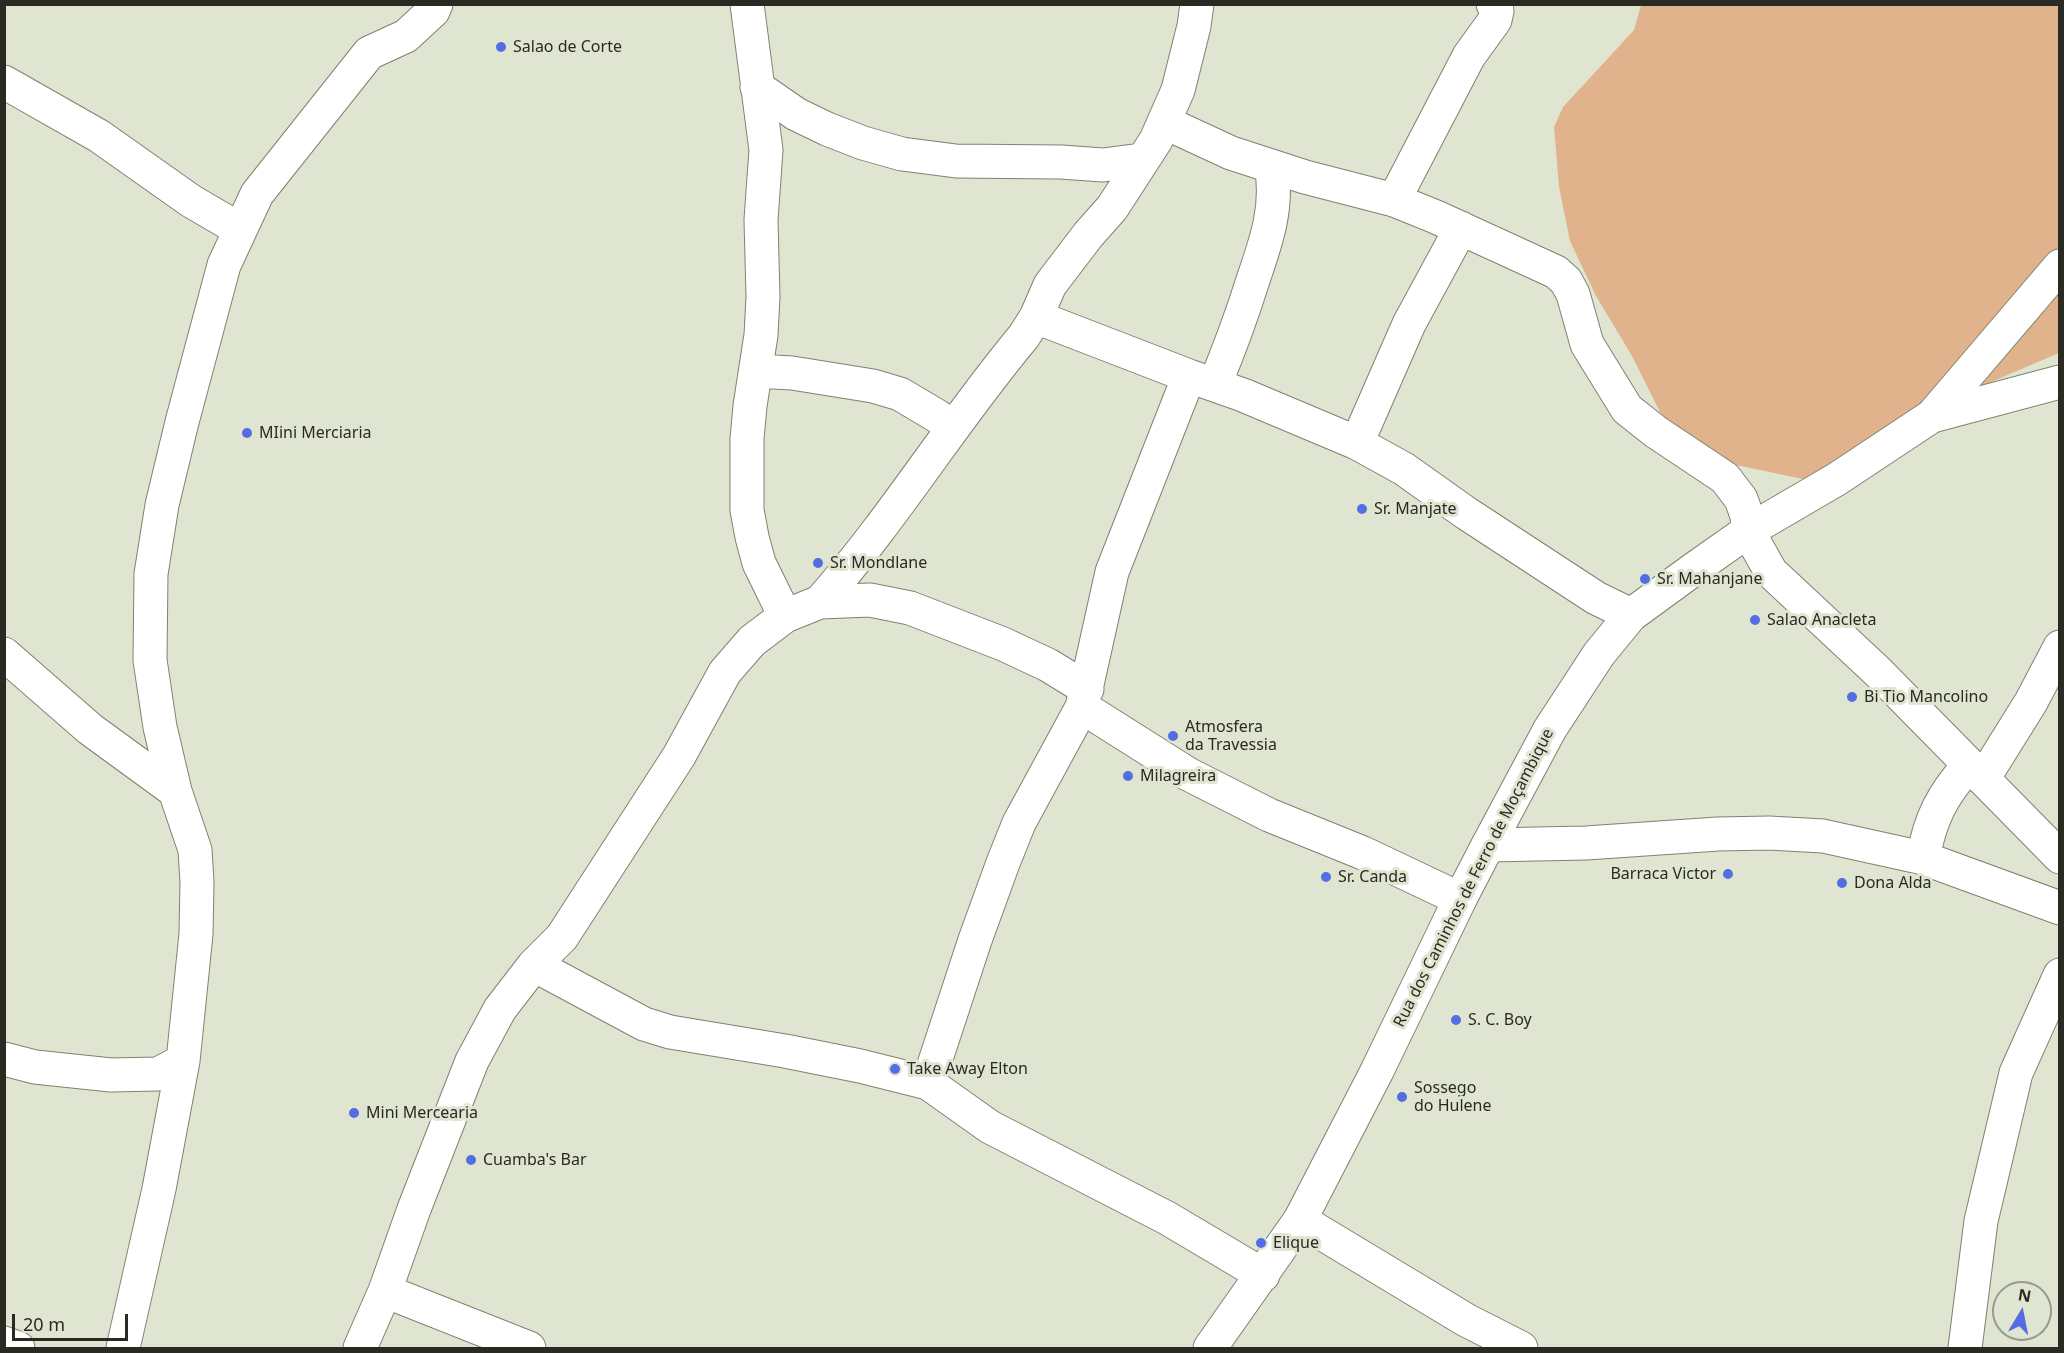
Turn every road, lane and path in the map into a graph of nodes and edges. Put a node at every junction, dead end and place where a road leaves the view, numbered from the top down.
1 (436, 4) edge
2 (747, 4) edge
3 (1197, 4) edge
4 (1493, 4) edge
5 (4, 82) edge
6 (757, 87) junction
7 (1164, 122) junction
8 (1141, 160) junction
9 (1271, 166) junction
10 (1394, 200) junction
11 (1461, 228) junction
12 (239, 229) junction
13 (2060, 266) edge
14 (1036, 317) junction
15 (756, 371) junction
16 (1202, 380) junction
17 (2060, 382) edge
18 (1932, 416) junction
19 (953, 428) junction
20 (1357, 443) junction
21 (1748, 531) junction
22 (820, 602) junction
23 (1631, 615) junction
24 (785, 616) junction
25 (2060, 647) edge
26 (4, 654) edge
27 (1084, 698) junction
28 (1976, 772) junction
29 (175, 791) junction
30 (1488, 845) junction
31 (2060, 857) edge
32 (1923, 858) junction
33 (1460, 899) junction
34 (2060, 908) edge
35 (534, 965) junction
36 (2060, 975) edge
37 (4, 1059) edge
38 (183, 1061) junction
39 (928, 1083) junction
40 (1300, 1220) junction
41 (1263, 1275) junction
42 (385, 1291) junction
43 (4, 1343) edge
44 (18, 1348) edge
45 (123, 1348) edge
46 (360, 1348) edge
47 (529, 1348) edge
48 (1210, 1348) edge
49 (1521, 1348) edge
50 (1965, 1348) edge

1 - 12 street
2 - 6 street
3 - 7 street
4 - 10 street
5 - 12 street
6 - 8 street
6 - 15 street
7 - 8 street
7 - 9 street
8 - 14 street
9 - 10 street
9 - 16 street
10 - 11 street
11 - 20 street
11 - 21 street
12 - 29 street
13 - 18 street, Rua dos Caminhos de Ferro de Moçambique
14 - 16 street
14 - 19 street
15 - 19 street
15 - 24 street
16 - 20 street
16 - 27 street
17 - 18 street
18 - 21 street, Rua dos Caminhos de Ferro de Moçambique
19 - 22 street
20 - 23 street
21 - 23 street, Rua dos Caminhos de Ferro de Moçambique
21 - 28 street
22 - 24 street
22 - 27 street
23 - 30 street, Rua dos Caminhos de Ferro de Moçambique
24 - 35 street
25 - 28 street
26 - 29 street
27 - 33 street
27 - 39 street
28 - 31 street
28 - 32 street
29 - 38 street
30 - 32 street
30 - 33 street, Rua dos Caminhos de Ferro de Moçambique
32 - 34 street
33 - 40 street, Rua dos Caminhos de Ferro de Moçambique
35 - 39 street
35 - 42 street
36 - 50 street
37 - 38 street
38 - 45 street
39 - 41 street
40 - 41 street, Rua dos Caminhos de Ferro de Moçambique
40 - 49 street
41 - 48 street, Rua dos Caminhos de Ferro de Moçambique
42 - 46 street
42 - 47 street
43 - 44 street

